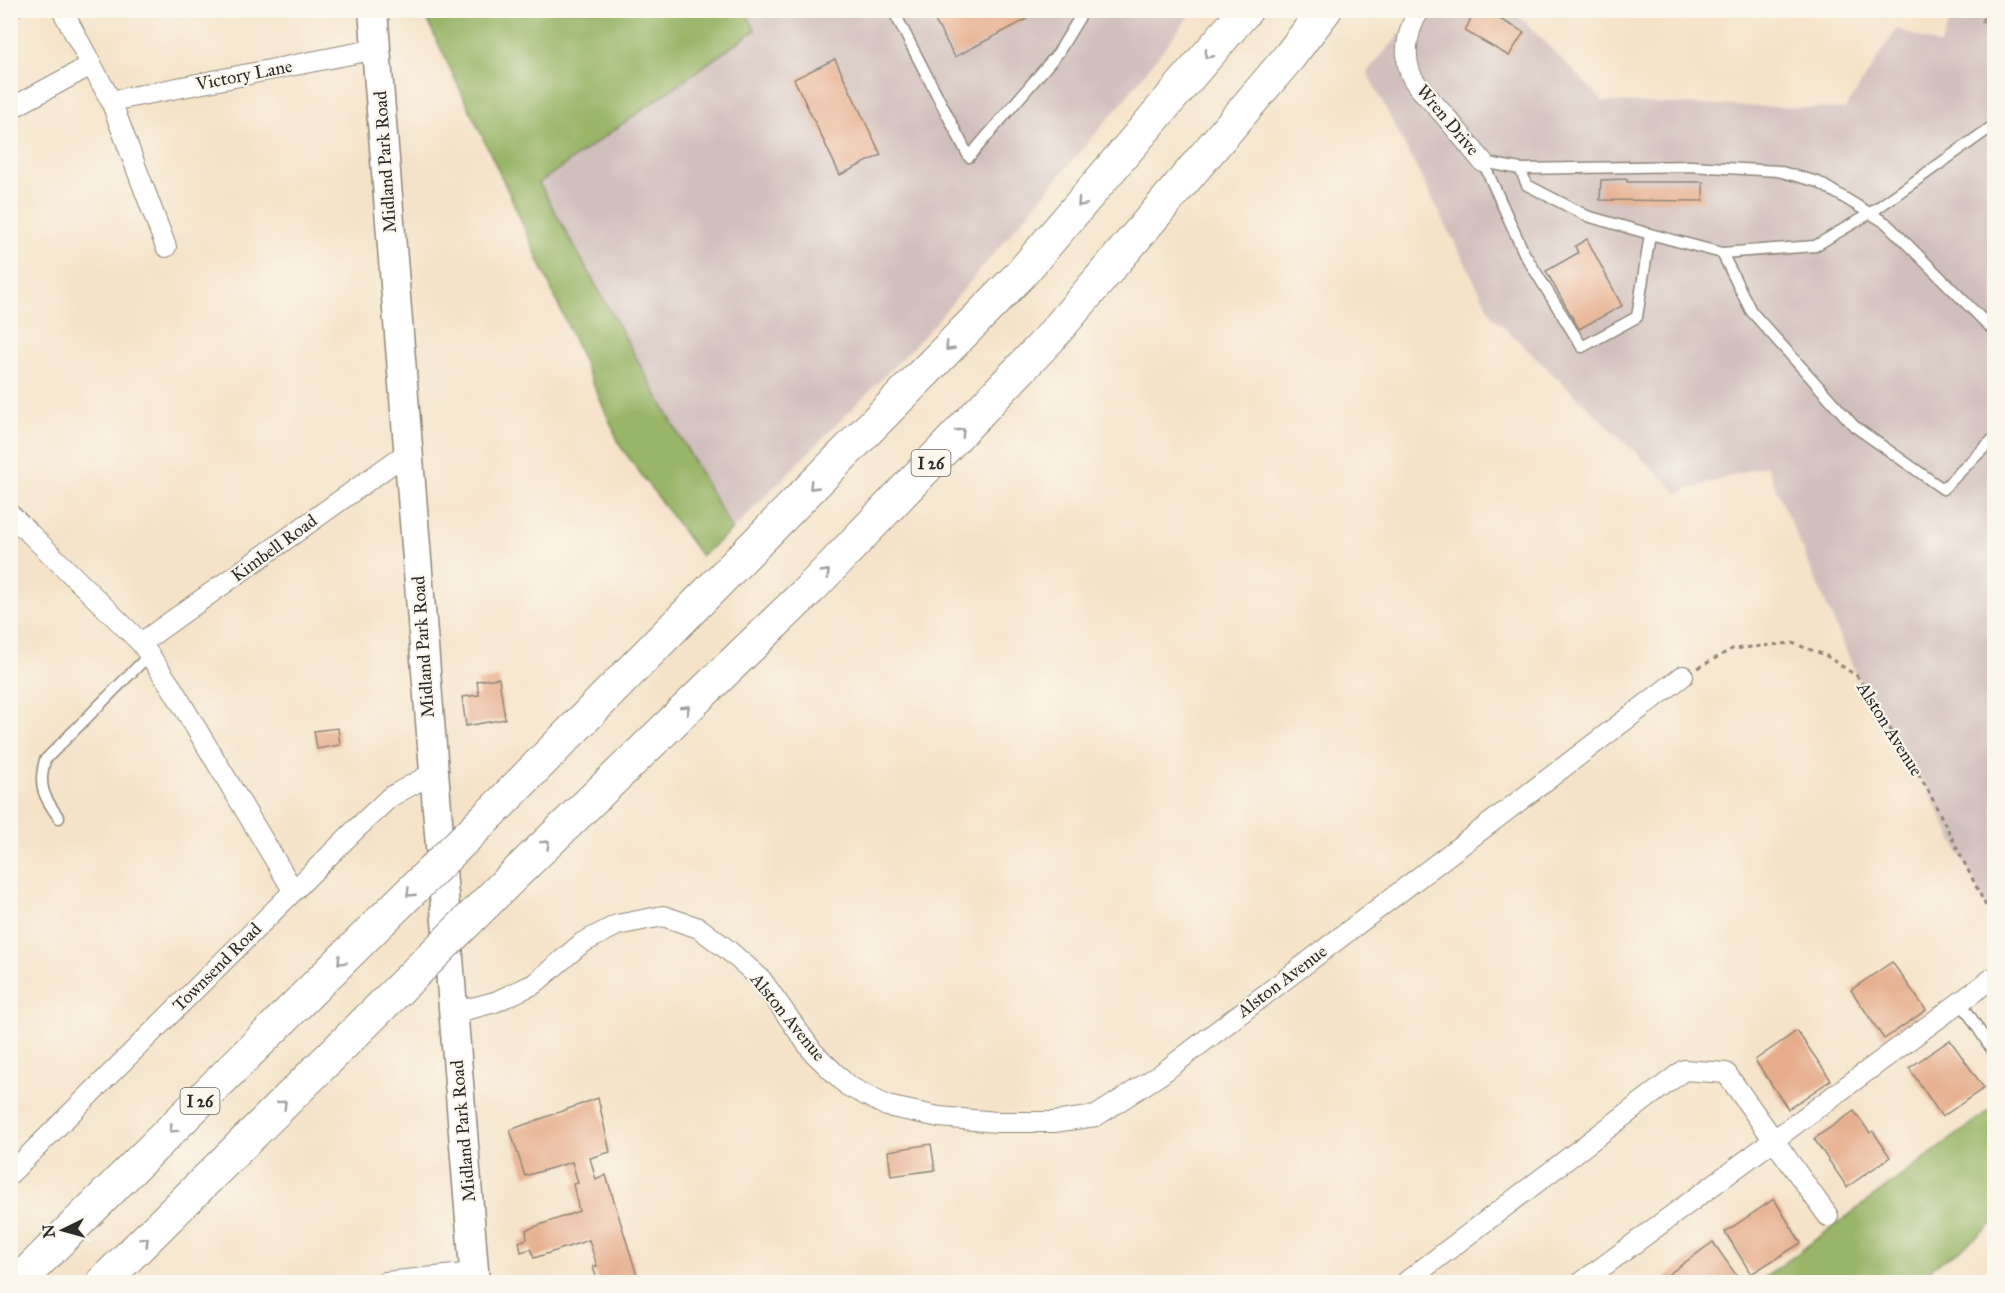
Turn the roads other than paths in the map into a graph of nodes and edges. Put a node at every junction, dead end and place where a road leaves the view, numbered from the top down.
1 (16, 10) edge
2 (62, 10) edge
3 (374, 10) edge
4 (892, 10) edge
5 (1084, 10) edge
6 (1246, 10) edge
7 (1325, 10) edge
8 (1420, 10) edge
9 (10, 13) edge
10 (376, 49) junction
11 (92, 65) junction
12 (111, 101) junction
13 (10, 109) edge
14 (1990, 128) dead end
15 (1483, 162) junction
16 (1520, 169) junction
17 (1869, 214) junction
18 (1650, 234) junction
19 (166, 247) dead end
20 (1722, 253) junction
21 (1995, 331) edge
22 (1995, 438) edge
23 (408, 452) junction
24 (10, 514) edge
25 (145, 649) junction
26 (1683, 676) road end
27 (433, 773) junction
28 (59, 818) dead end
29 (293, 890) junction
30 (1995, 977) edge
31 (1961, 1002) junction
32 (453, 1013) junction
33 (1995, 1053) edge
34 (1775, 1140) junction
35 (10, 1174) edge
36 (1827, 1216) dead end
37 (474, 1278) edge
38 (18, 1282) edge
39 (103, 1282) edge
40 (386, 1282) edge
41 (1406, 1282) edge
42 (1582, 1282) edge

1 - 9 lane
2 - 11 street
3 - 10 street, Midland Park Road
4 - 5 lane
6 -> 38 highway, I 26, bridge
39 -> 7 highway, I 26, bridge
8 - 15 street, Wren Drive
10 - 12 street, Victory Lane
10 - 23 street, Midland Park Road
11 - 12 street
11 - 13 street
12 - 19 street
14 - 17 lane
15 - 16 lane
15 - 18 lane
16 - 17 lane
16 - 18 lane
17 - 20 lane
17 - 21 lane
18 - 20 lane
20 - 22 lane
23 - 25 street, Kimbell Road
23 - 27 street, Midland Park Road
24 - 25 street
25 - 28 lane
25 - 29 street
26 - 32 street, Alston Avenue
27 - 29 street, Townsend Road
27 - 32 street, Midland Park Road
29 - 35 street, Townsend Road
30 - 31 street
31 - 33 lane
31 - 34 street
32 - 37 street, Midland Park Road
34 - 36 street
34 - 41 street
34 - 42 street
37 - 40 street

